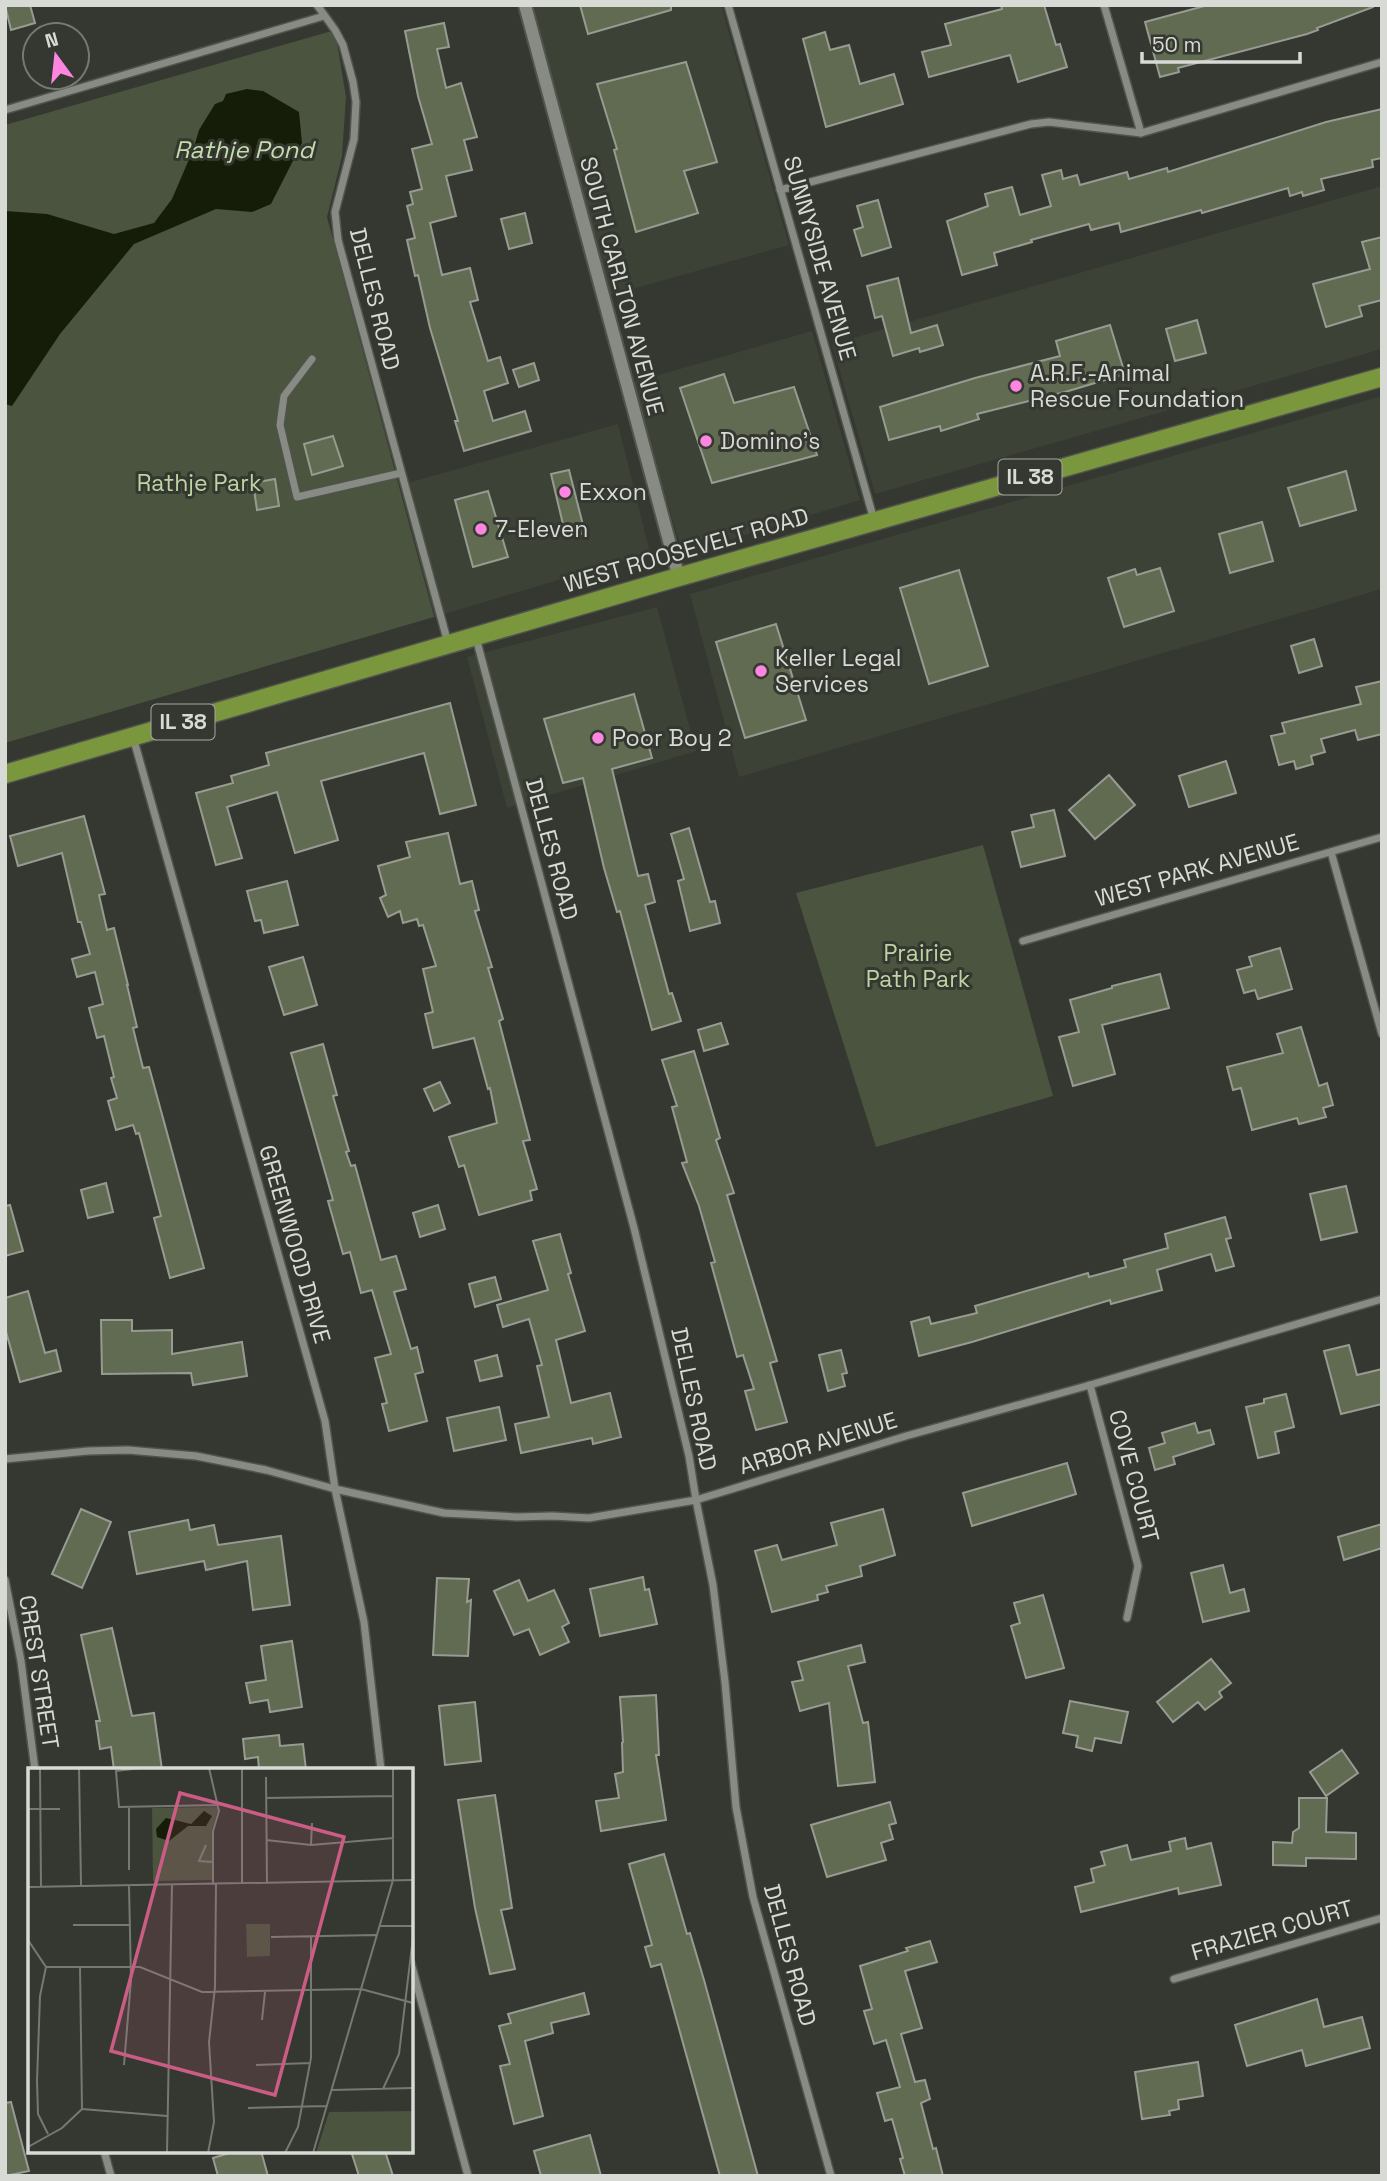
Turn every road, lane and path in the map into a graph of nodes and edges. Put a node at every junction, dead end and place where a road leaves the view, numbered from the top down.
1 (317, 5) edge
2 (525, 5) edge
3 (728, 5) edge
4 (1104, 5) edge
5 (324, 16) junction
6 (1382, 62) edge
7 (5, 110) edge
8 (1141, 133) junction
9 (780, 190) junction
10 (313, 359) dead end
11 (1382, 377) edge
12 (401, 473) junction
13 (875, 522) junction
14 (679, 578) junction
15 (475, 638) junction
16 (448, 645) junction
17 (133, 736) junction
18 (5, 774) edge
19 (1382, 837) edge
20 (1331, 852) junction
21 (1023, 941) dead end
22 (1382, 1034) edge
23 (1382, 1299) edge
24 (1090, 1385) junction
25 (5, 1459) edge
26 (335, 1489) junction
27 (696, 1500) junction
28 (5, 1580) edge
29 (1128, 1618) dead end
30 (35, 1768) edge
31 (381, 1768) edge
32 (1382, 1918) edge
33 (413, 1970) edge
34 (1174, 1979) dead end
35 (105, 2153) edge
36 (111, 2176) edge
37 (468, 2176) edge
38 (831, 2176) edge

1 - 5 street, DELLES ROAD
2 - 14 street, SOUTH CARLTON AVENUE
3 - 9 street, SUNNYSIDE AVENUE
4 - 8 street
5 - 7 street
5 - 12 street, DELLES ROAD
6 - 8 street
8 - 9 street
9 - 13 street, SUNNYSIDE AVENUE
10 - 12 street
11 - 13 main road, WEST ROOSEVELT ROAD / IL 38
12 - 16 street, DELLES ROAD
13 - 14 main road, WEST ROOSEVELT ROAD / IL 38
14 - 15 main road, WEST ROOSEVELT ROAD / IL 38
15 - 16 main road, WEST ROOSEVELT ROAD / IL 38
15 - 27 street, DELLES ROAD
16 - 17 main road, WEST ROOSEVELT ROAD / IL 38
17 - 18 main road, WEST ROOSEVELT ROAD / IL 38
17 - 26 street, GREENWOOD DRIVE
19 - 20 street, WEST PARK AVENUE
20 - 21 street, WEST PARK AVENUE
20 - 22 street
23 - 24 street, ARBOR AVENUE
24 - 27 street, ARBOR AVENUE
24 - 29 street, COVE COURT
25 - 26 street, ARBOR AVENUE
26 - 27 street, ARBOR AVENUE
26 - 31 street, GREENWOOD DRIVE
27 - 38 street, DELLES ROAD
28 - 30 street, CREST STREET
32 - 34 street, FRAZIER COURT
33 - 37 street
35 - 36 street

